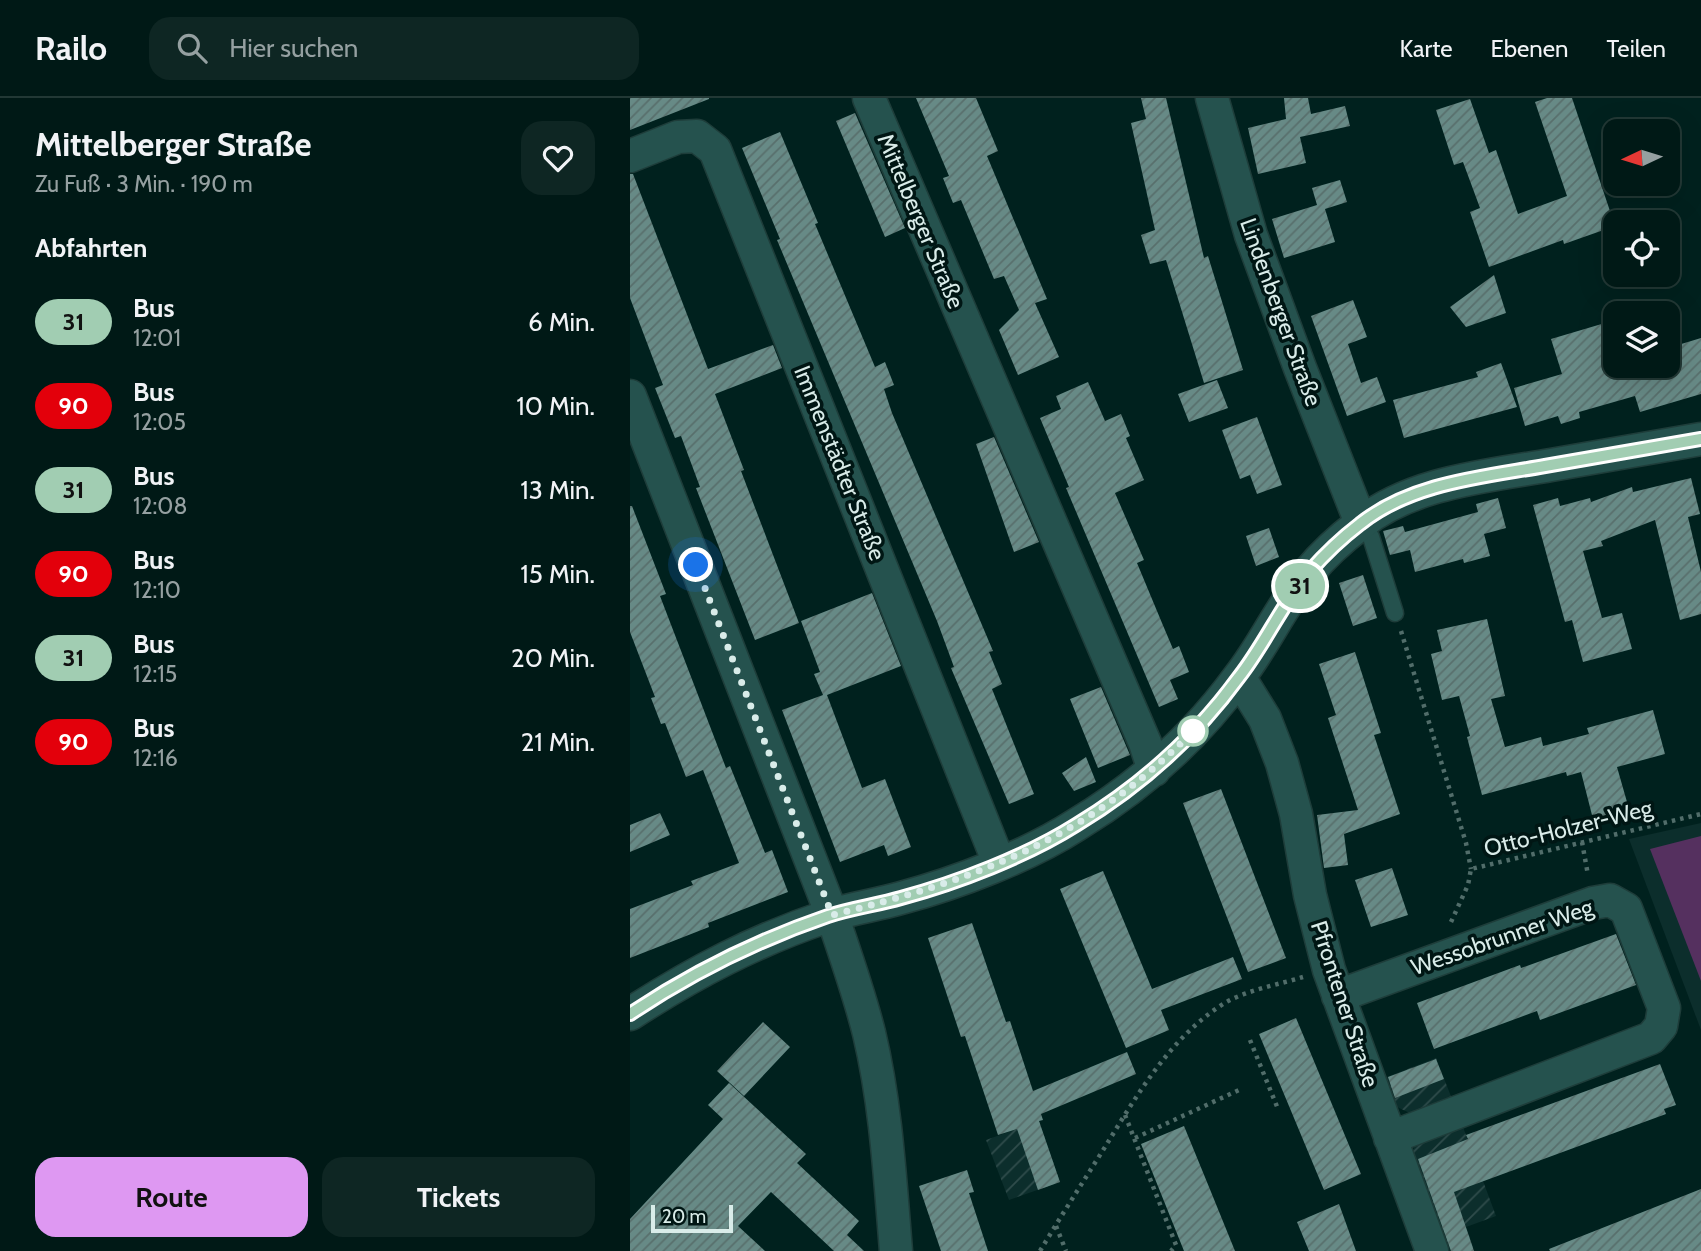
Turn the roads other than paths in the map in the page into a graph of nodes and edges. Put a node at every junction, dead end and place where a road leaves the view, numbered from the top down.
1 (869, 98) edge
2 (1212, 98) edge
3 (630, 156) edge
4 (630, 397) edge
5 (1701, 439) edge
6 (1361, 523) junction
7 (1395, 614) road end
8 (1239, 677) junction
9 (1154, 770) junction
10 (999, 863) junction
11 (832, 915) junction
12 (1334, 983) junction
13 (630, 1014) edge
14 (1390, 1138) junction
15 (896, 1251) edge
16 (1432, 1251) edge

1 - 9 street, Mittelberger Straße
2 - 6 street, Lindenberger Straße
3 - 10 street, Immenstädter Straße
4 - 11 street
5 - 6 street
6 - 7 lane
6 - 8 street
8 - 9 street
8 - 12 street, Pfrontener Straße
9 - 10 street
10 - 11 street
11 - 13 street
11 - 15 street
12 - 14 street, Pfrontener Straße
12 - 14 street, Wessobrunner Weg
14 - 16 street, Pfrontener Straße

